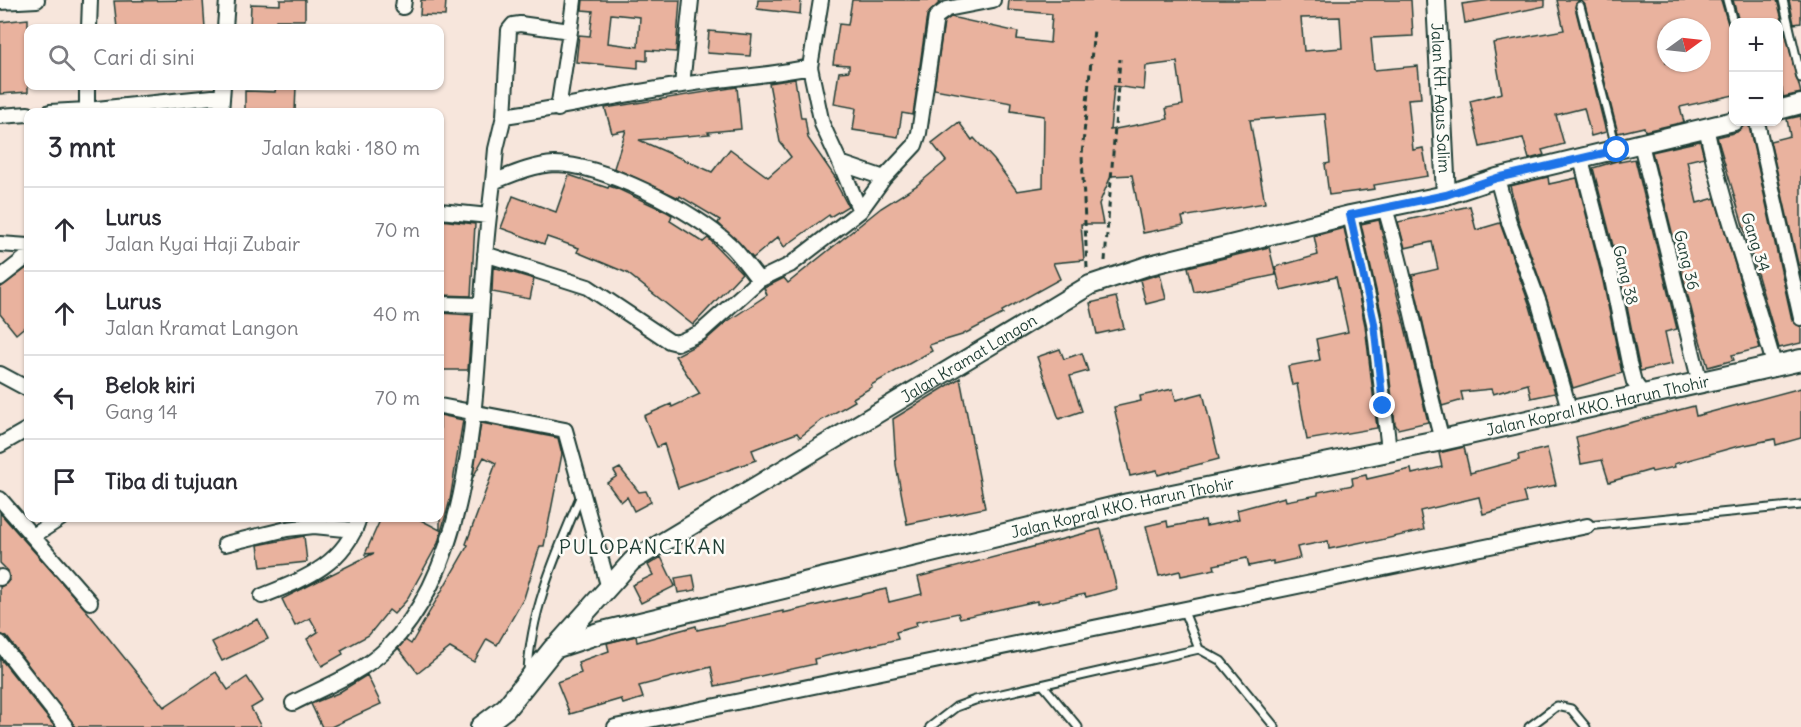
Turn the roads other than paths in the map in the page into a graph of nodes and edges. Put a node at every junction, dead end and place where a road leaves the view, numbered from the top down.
1 (36, 0) edge
2 (90, 0) edge
3 (227, 0) edge
4 (574, 0) edge
5 (692, 0) edge
6 (821, 0) edge
7 (993, 0) edge
8 (1436, 0) edge
9 (1727, 0) edge
10 (1783, 0) edge
11 (0, 2) edge
12 (1580, 6) dead end
13 (1732, 18) edge
14 (89, 24) edge
15 (225, 24) edge
16 (570, 31) junction
17 (810, 67) junction
18 (1801, 78) edge
19 (682, 85) junction
20 (87, 90) edge
21 (222, 91) edge
22 (1801, 104) edge
23 (87, 108) edge
24 (107, 108) edge
25 (220, 108) edge
26 (558, 109) junction
27 (1783, 109) edge
28 (24, 114) edge
29 (0, 116) edge
30 (504, 116) junction
31 (1729, 122) edge
32 (1758, 126) edge
33 (1706, 127) junction
34 (1641, 144) junction
35 (1617, 150) junction
36 (1581, 159) junction
37 (840, 163) junction
38 (884, 178) junction
39 (1497, 178) junction
40 (493, 182) junction
41 (1446, 195) junction
42 (1385, 208) junction
43 (444, 211) edge
44 (860, 212) junction
45 (1350, 215) junction
46 (489, 216) junction
47 (0, 244) edge
48 (24, 246) edge
49 (485, 254) junction
50 (24, 259) edge
51 (0, 278) edge
52 (759, 279) junction
53 (444, 304) edge
54 (481, 305) junction
55 (1801, 318) edge
56 (1801, 360) edge
57 (1775, 368) junction
58 (0, 374) edge
59 (1700, 383) junction
60 (24, 387) edge
61 (1644, 396) junction
62 (444, 407) edge
63 (475, 411) junction
64 (1570, 412) junction
65 (24, 431) edge
66 (1442, 440) junction
67 (0, 445) edge
68 (1389, 450) junction
69 (583, 491) junction
70 (0, 499) edge
71 (1801, 505) edge
72 (55, 522) edge
73 (357, 524) edge
74 (1587, 526) joint
75 (33, 536) junction
76 (225, 544) dead end
77 (609, 585) junction
78 (262, 596) dead end
79 (90, 602) dead end
80 (1182, 609) junction
81 (0, 643) edge
82 (554, 648) junction
83 (1198, 649) junction
84 (528, 679) junction
85 (1043, 685) junction
86 (293, 703) dead end
87 (66, 727) edge
88 (482, 727) edge
89 (615, 727) edge
90 (930, 727) edge
91 (1078, 727) edge
92 (1275, 727) edge
93 (1529, 727) edge
94 (1586, 727) edge

1 - 11 street
2 - 14 street
3 - 15 street
4 - 16 street
5 - 19 street
6 - 17 street
7 - 38 street
8 - 41 street, Jalan KH. Agus Salim
9 - 13 lane
10 - 18 lane
12 - 35 lane
16 - 26 street
16 - 30 street
17 - 19 street
17 - 37 street
19 - 26 street
20 - 23 street
21 - 24 street
21 - 25 street
22 - 27 street
26 - 30 street
28 - 29 street
30 - 40 street
31 - 33 street, Jalan Kramat Langon
32 - 55 street
33 - 34 street, Jalan Kramat Langon
33 - 57 street, Gang 34
34 - 35 street, Jalan Kramat Langon
34 - 59 street, Gang 36
35 - 36 street, Jalan Kramat Langon
36 - 39 street, Jalan Kramat Langon
36 - 61 street, Gang 38
37 - 38 street
37 - 44 street
38 - 44 street
39 - 41 street, Jalan Kramat Langon
39 - 64 street
40 - 46 street
40 - 52 street
41 - 42 street, Jalan Kramat Langon
42 - 45 street, Jalan Kramat Langon
42 - 66 street
43 - 46 street
44 - 52 street
45 - 68 street
45 - 77 street, Jalan Kramat Langon
46 - 49 street
47 - 48 street
49 - 52 street
49 - 54 street
50 - 51 street
53 - 54 street
54 - 63 street
56 - 57 main road, Jalan Kopral KKO. Harun Thohir
57 - 59 main road, Jalan Kopral KKO. Harun Thohir
58 - 60 street
59 - 61 main road, Jalan Kopral KKO. Harun Thohir
61 - 64 main road, Jalan Kopral KKO. Harun Thohir
62 - 63 street
63 - 69 street
63 - 86 street
64 - 66 main road, Jalan Kopral KKO. Harun Thohir
65 - 67 street
66 - 68 main road, Jalan Kopral KKO. Harun Thohir
68 - 82 main road, Jalan Kopral KKO. Harun Thohir
69 - 77 street
69 - 84 lane
70 - 75 street
71 - 74 lane
72 - 75 street
73 - 76 street
73 - 78 street
74 - 80 street
75 - 79 street
77 - 82 street, Jalan Kramat Langon
80 - 83 lane
80 - 89 street
81 - 87 street
82 - 84 main road
83 - 85 lane
83 - 92 lane
84 - 88 main road
85 - 90 lane
85 - 91 lane
93 - 94 lane

